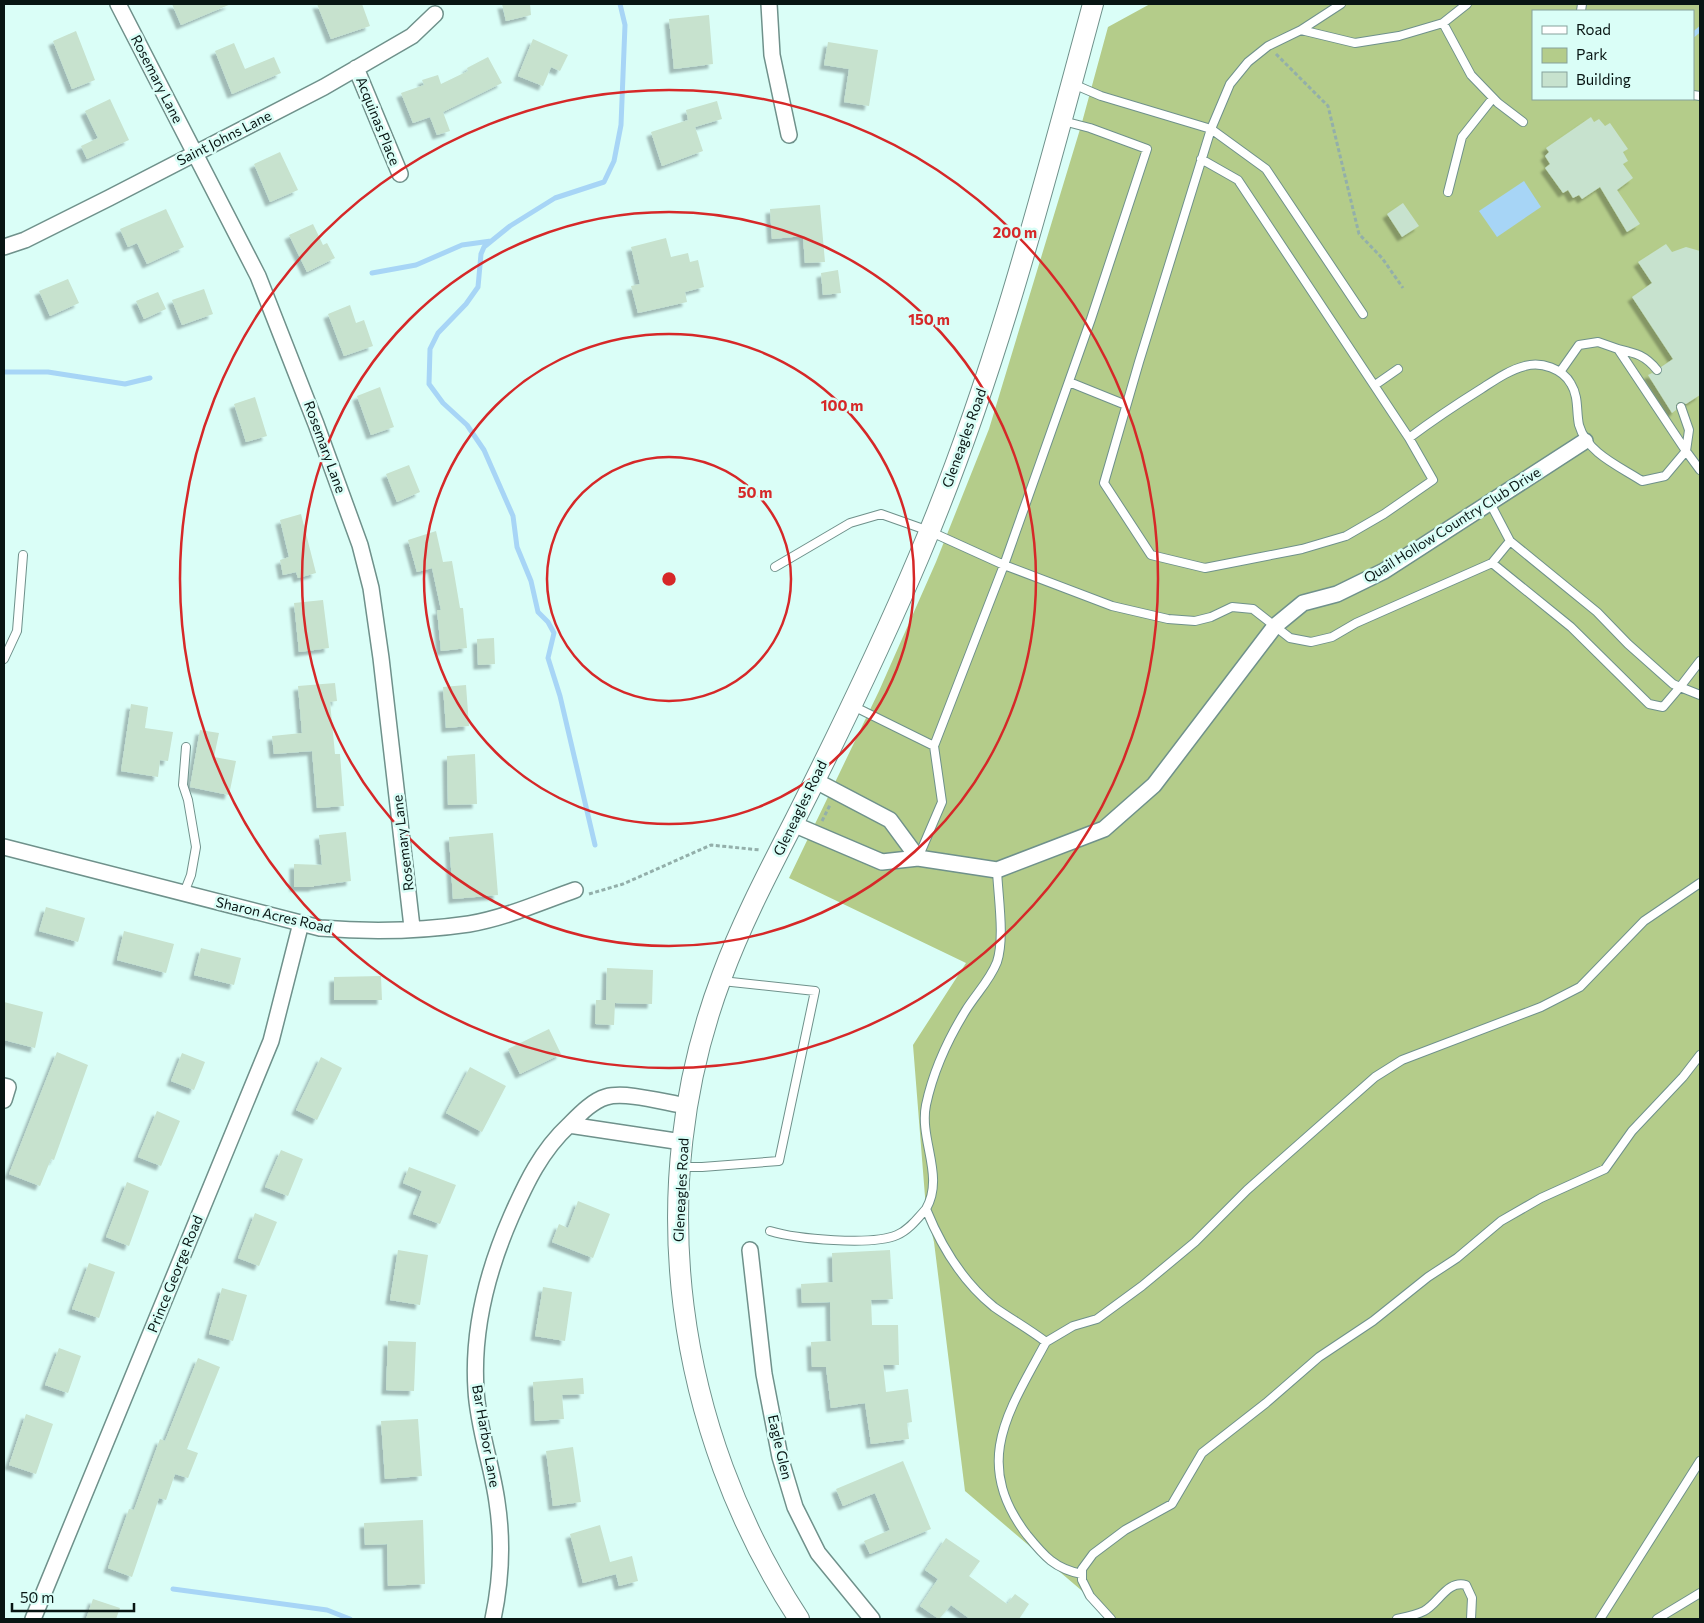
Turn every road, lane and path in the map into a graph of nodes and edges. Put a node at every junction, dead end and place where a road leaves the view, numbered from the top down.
1 (118, 4) edge
2 (769, 4) edge
3 (1093, 4) edge
4 (1341, 4) edge
5 (1467, 4) edge
6 (435, 14) dead end
7 (1443, 23) junction
8 (1301, 30) junction
9 (1268, 46) junction
10 (356, 68) junction
11 (1071, 83) junction
12 (1493, 98) junction
13 (1061, 121) junction
14 (1522, 122) dead end
15 (1210, 129) junction
16 (788, 135) dead end
17 (195, 153) junction
18 (1201, 159) junction
19 (400, 174) dead end
20 (1448, 192) dead end
21 (4, 247) edge
22 (1403, 288) dead end
23 (1363, 314) dead end
24 (1618, 349) junction
25 (1398, 369) dead end
26 (1657, 370) dead end
27 (1560, 372) junction
28 (1069, 382) junction
29 (1375, 386) junction
30 (1126, 405) junction
31 (1680, 407) dead end
32 (1409, 438) junction
33 (1585, 441) junction
34 (1686, 451) junction
35 (1700, 470) edge
36 (1490, 503) junction
37 (929, 531) junction
38 (1510, 541) junction
39 (23, 555) dead end
40 (1492, 562) junction
41 (1004, 565) junction
42 (775, 567) dead end
43 (1275, 626) junction
44 (4, 659) edge
45 (1700, 661) edge
46 (1680, 687) junction
47 (1700, 695) edge
48 (851, 705) junction
49 (934, 746) junction
50 (186, 747) dead end
51 (814, 780) junction
52 (831, 804) dead end
53 (822, 821) dead end
54 (793, 824) junction
55 (4, 847) edge
56 (760, 850) dead end
57 (918, 858) junction
58 (997, 870) junction
59 (1700, 882) edge
60 (575, 890) joint
61 (184, 893) junction
62 (301, 923) junction
63 (412, 928) junction
64 (720, 981) junction
65 (1700, 1055) edge
66 (4, 1086) edge
67 (4, 1100) edge
68 (687, 1106) junction
69 (569, 1125) junction
70 (682, 1142) junction
71 (681, 1166) junction
72 (926, 1209) junction
73 (770, 1231) dead end
74 (750, 1250) dead end
75 (1046, 1342) junction
76 (1700, 1461) edge
77 (1082, 1574) junction
78 (1700, 1593) edge
79 (32, 1619) edge
80 (493, 1619) edge
81 (799, 1619) edge
82 (872, 1619) edge
83 (1111, 1619) edge
84 (1397, 1619) edge
85 (1471, 1619) edge
86 (1600, 1619) edge
87 (1658, 1619) edge

1 - 17 street, Rosemary Lane
2 - 16 street
3 - 11 street, Gleneagles Road
4 - 8 lane
5 - 7 lane
6 - 10 street, Saint Johns Lane
7 - 8 lane
7 - 12 lane
8 - 9 lane
9 - 15 lane
9 - 22 path
10 - 17 street, Saint Johns Lane
10 - 19 street, Acquinas Place
11 - 13 street, Gleneagles Road
11 - 15 lane
12 - 14 lane
12 - 20 lane
13 - 28 lane
13 - 37 street, Gleneagles Road
15 - 18 lane
15 - 23 lane
17 - 21 street, Saint Johns Lane
17 - 63 street, Rosemary Lane
18 - 29 lane
18 - 30 lane
24 - 26 lane
24 - 27 lane
24 - 34 lane
25 - 29 lane
27 - 32 lane
27 - 33 lane
28 - 30 lane
28 - 41 lane
29 - 32 lane
30 - 32 lane
31 - 34 lane
33 - 34 lane
33 - 36 street, Quail Hollow Country Club Drive
34 - 35 lane
36 - 38 lane
36 - 43 street, Quail Hollow Country Club Drive
37 - 41 lane
37 - 42 lane
37 - 48 street, Gleneagles Road
38 - 40 lane
38 - 46 lane
39 - 44 lane
40 - 43 lane
40 - 46 lane
41 - 43 lane
41 - 49 lane
43 - 58 street, Quail Hollow Country Club Drive
45 - 46 lane
46 - 47 lane
48 - 49 lane
48 - 51 street, Gleneagles Road
49 - 57 lane
50 - 61 lane
51 - 54 street, Gleneagles Road
51 - 57 street
52 - 53 path
54 - 57 street, Quail Hollow Country Club Drive
54 - 64 street, Gleneagles Road
55 - 61 street, Sharon Acres Road
56 - 60 path
57 - 58 street, Quail Hollow Country Club Drive
58 - 72 lane
59 - 75 lane
60 - 63 street, Sharon Acres Road
61 - 62 street, Sharon Acres Road
62 - 63 street, Sharon Acres Road
62 - 79 street, Prince George Road
64 - 68 street, Gleneagles Road
64 - 71 lane
65 - 77 lane
66 - 67 street
68 - 69 street, Bar Harbor Lane
68 - 70 street, Gleneagles Road
69 - 70 street
69 - 80 street, Bar Harbor Lane
70 - 71 street, Gleneagles Road
71 - 81 street, Gleneagles Road
72 - 73 lane
72 - 75 lane
74 - 82 street, Eagle Glen
75 - 77 lane
76 - 86 lane
77 - 83 lane
78 - 87 lane
84 - 85 lane

